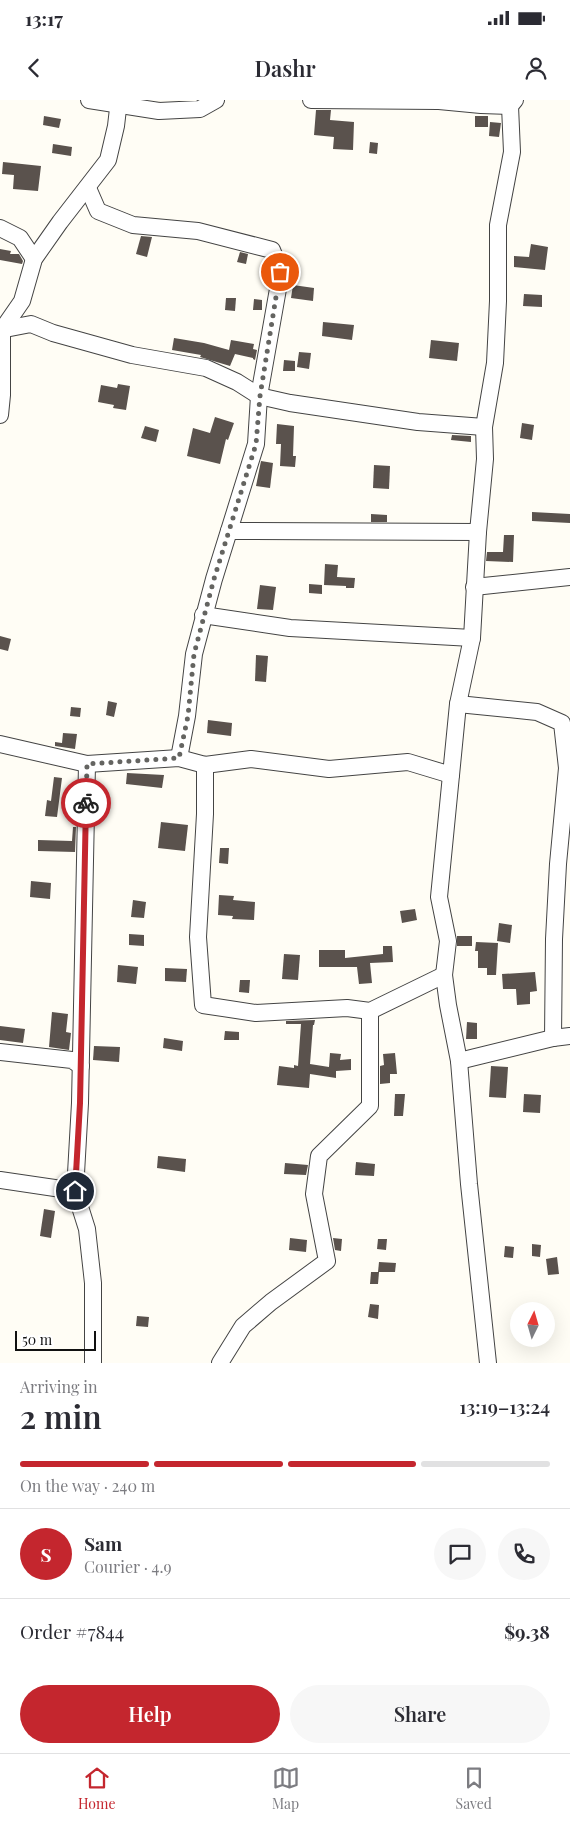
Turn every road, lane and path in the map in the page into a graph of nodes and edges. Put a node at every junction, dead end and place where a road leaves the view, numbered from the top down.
1 (89, 100) edge
2 (216, 100) edge
3 (312, 100) edge
4 (118, 102) edge
5 (512, 102) edge
6 (88, 188) junction
7 (0, 228) edge
8 (34, 259) junction
9 (22, 301) junction
10 (31, 324) junction
11 (1, 330) edge
12 (260, 396) junction
13 (0, 415) edge
14 (484, 427) junction
15 (229, 531) junction
16 (478, 532) junction
17 (570, 577) edge
18 (474, 587) junction
19 (203, 615) junction
20 (472, 638) junction
21 (458, 704) junction
22 (0, 744) edge
23 (179, 758) junction
24 (87, 764) junction
25 (205, 765) junction
26 (451, 775) junction
27 (444, 975) junction
28 (370, 1011) junction
29 (570, 1036) edge
30 (553, 1038) junction
31 (0, 1052) edge
32 (459, 1061) junction
33 (81, 1066) junction
34 (0, 1180) edge
35 (75, 1191) junction
36 (93, 1363) edge
37 (220, 1363) edge
38 (488, 1363) edge

1 - 4 street
2 - 4 street
3 - 5 street
4 - 6 street
5 - 14 street
6 - 8 street
6 - 12 street
7 - 8 street
8 - 9 street
9 - 10 street
9 - 11 street
10 - 11 street
10 - 12 street
11 - 13 street
12 - 14 street
12 - 15 street
14 - 16 street
15 - 16 street
15 - 19 street
16 - 18 street
17 - 18 street
18 - 20 street
19 - 20 street
19 - 23 street
20 - 21 street
21 - 26 street
21 - 30 street
22 - 24 street
23 - 24 street
23 - 25 street
24 - 33 street
25 - 26 street
25 - 28 street
26 - 27 street
27 - 28 street
27 - 32 street
28 - 37 street
29 - 30 street
30 - 32 street
31 - 33 street
32 - 38 street
33 - 35 street
34 - 35 street
35 - 36 street

